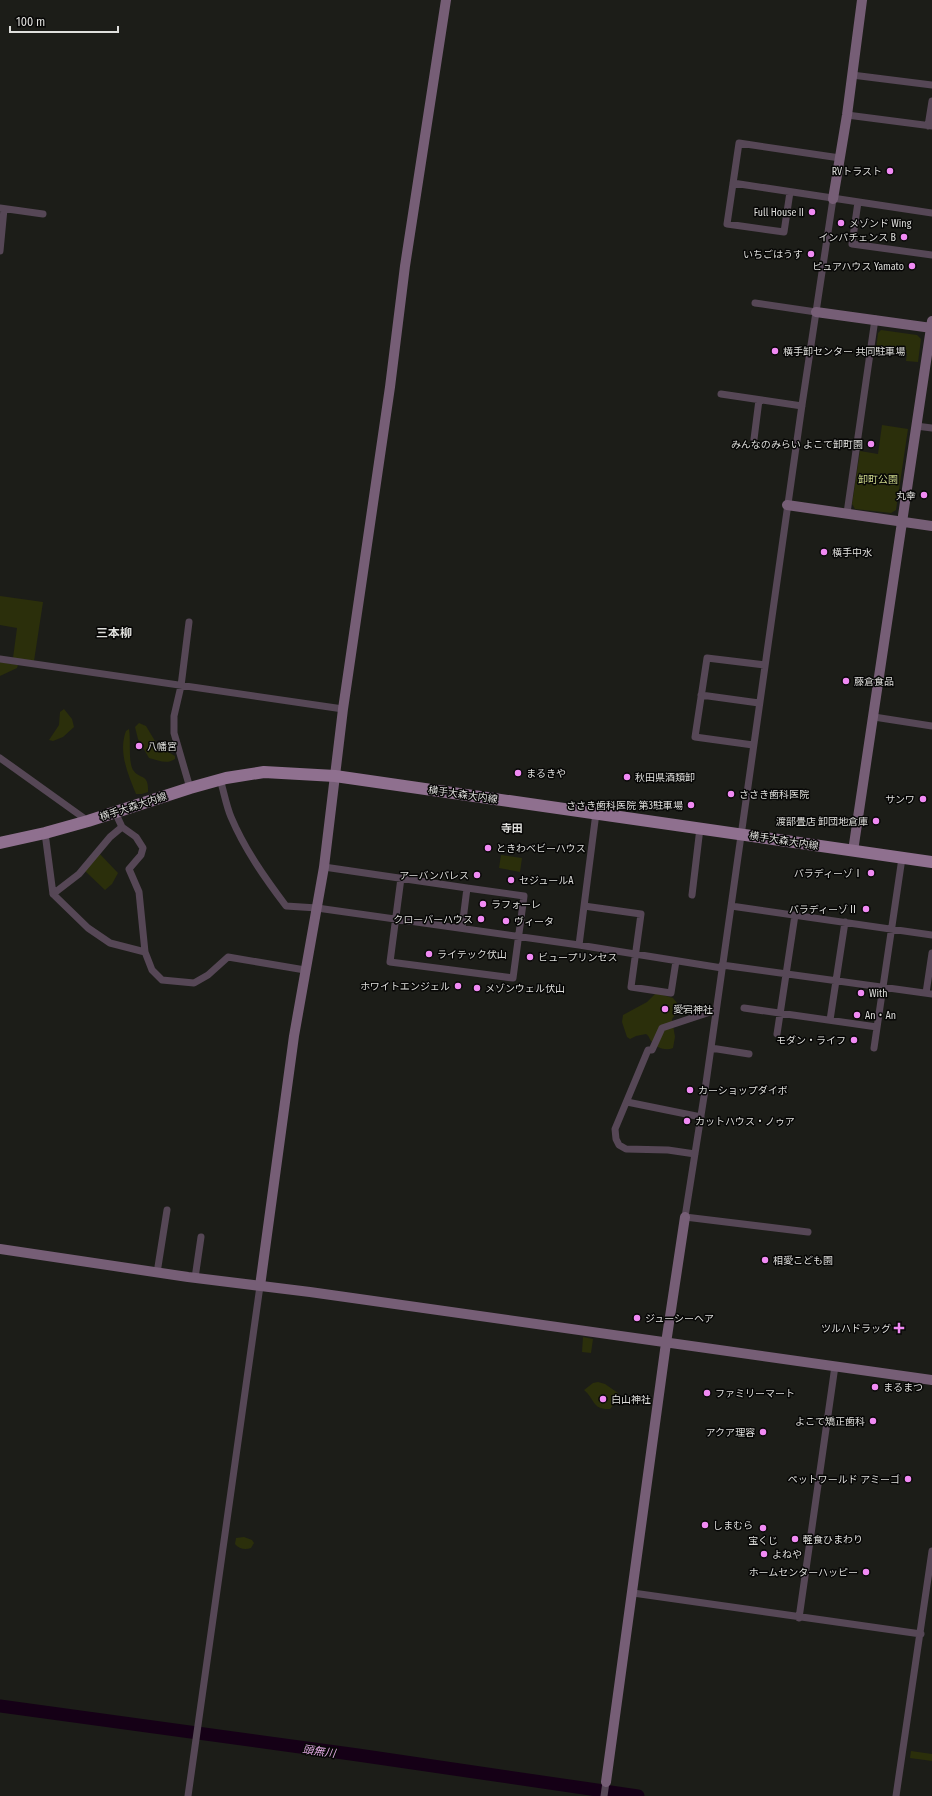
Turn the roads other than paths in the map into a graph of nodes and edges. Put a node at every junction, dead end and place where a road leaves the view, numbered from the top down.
1 (446, 0) edge
2 (862, 0) edge
3 (852, 75) junction
4 (932, 85) edge
5 (932, 100) edge
6 (847, 115) junction
7 (930, 126) edge
8 (840, 158) junction
9 (733, 183) junction
10 (790, 192) junction
11 (833, 198) junction
12 (858, 202) junction
13 (2, 208) edge
14 (932, 213) edge
15 (43, 214) dead end
16 (0, 251) edge
17 (932, 255) edge
18 (755, 303) dead end
19 (816, 312) junction
20 (875, 319) junction
21 (932, 326) edge
22 (721, 394) dead end
23 (759, 400) junction
24 (802, 406) junction
25 (916, 426) junction
26 (932, 428) edge
27 (754, 439) dead end
28 (788, 505) junction
29 (847, 513) junction
30 (902, 522) junction
31 (932, 526) edge
32 (189, 622) dead end
33 (0, 659) edge
34 (765, 665) junction
35 (181, 686) junction
36 (701, 694) junction
37 (759, 703) junction
38 (343, 709) junction
39 (874, 717) junction
40 (932, 726) edge
41 (753, 745) junction
42 (0, 758) edge
43 (335, 776) junction
44 (220, 779) junction
45 (190, 788) junction
46 (115, 812) junction
47 (596, 813) junction
48 (88, 821) junction
49 (122, 827) junction
50 (700, 828) junction
51 (45, 833) junction
52 (741, 833) junction
53 (0, 843) edge
54 (854, 851) junction
55 (902, 858) junction
56 (932, 862) edge
57 (324, 867) junction
58 (401, 878) junction
59 (467, 888) junction
60 (54, 894) junction
61 (692, 896) dead end
62 (584, 906) junction
63 (730, 906) junction
64 (317, 908) junction
65 (795, 915) junction
66 (396, 919) junction
67 (845, 922) junction
68 (462, 928) junction
69 (892, 929) junction
70 (932, 935) edge
71 (518, 937) junction
72 (579, 945) junction
73 (145, 952) junction
74 (932, 953) edge
75 (636, 954) junction
76 (676, 960) junction
77 (722, 966) junction
78 (305, 970) junction
79 (786, 973) junction
80 (836, 980) junction
81 (883, 987) junction
82 (929, 993) edge
83 (744, 1008) dead end
84 (716, 1010) junction
85 (780, 1013) junction
86 (830, 1020) junction
87 (877, 1027) junction
88 (777, 1034) dead end
89 (711, 1048) junction
90 (874, 1048) dead end
91 (749, 1054) dead end
92 (627, 1102) junction
93 (701, 1117) junction
94 (695, 1154) junction
95 (167, 1210) dead end
96 (685, 1217) junction
97 (808, 1232) dead end
98 (201, 1237) dead end
99 (0, 1249) edge
100 (157, 1273) junction
101 (196, 1278) junction
102 (260, 1286) junction
103 (666, 1343) junction
104 (835, 1366) junction
105 (932, 1380) edge
106 (932, 1551) edge
107 (633, 1593) junction
108 (799, 1618) junction
109 (921, 1634) junction
110 (606, 1782) joint
111 (188, 1796) edge
112 (604, 1796) edge
113 (896, 1796) edge

1 - 38 street
2 - 3 street
3 - 4 street
3 - 6 street
5 - 7 street
6 - 7 street
6 - 8 street
8 - 9 street
8 - 11 street
9 - 10 street
9 - 10 street
10 - 11 street
11 - 12 street
11 - 19 street
12 - 14 street
12 - 17 street
13 - 15 street
13 - 16 street
18 - 19 street
19 - 20 street
19 - 24 street
20 - 21 street
20 - 29 street
21 - 25 street
22 - 23 street
23 - 24 street
23 - 27 street
24 - 28 street
25 - 26 street
25 - 30 street
28 - 29 street
28 - 34 street
29 - 30 street
30 - 31 street
30 - 39 street
32 - 35 street
33 - 35 street
34 - 36 street
34 - 37 street
35 - 38 street
35 - 45 street
36 - 37 street
36 - 41 street
37 - 41 street
38 - 43 street
39 - 40 street
39 - 54 street
41 - 52 street
42 - 48 street
43 - 44 main road, 横手大森大内線
43 - 47 main road, 横手大森大内線
43 - 57 street
44 - 45 main road, 横手大森大内線
44 - 64 street
45 - 46 main road, 横手大森大内線
46 - 48 main road, 横手大森大内線
46 - 49 street
47 - 50 main road, 横手大森大内線
47 - 62 street
48 - 51 main road, 横手大森大内線
49 - 60 street
49 - 73 street
50 - 52 main road, 横手大森大内線
50 - 61 street
51 - 53 main road, 横手大森大内線
51 - 60 street
52 - 54 main road, 横手大森大内線
52 - 63 street
54 - 55 main road, 横手大森大内線
55 - 56 main road, 横手大森大内線
55 - 69 street
57 - 58 street
57 - 64 street
58 - 59 street
58 - 66 street
59 - 68 street
59 - 71 street
60 - 73 street
62 - 72 street
62 - 75 street
63 - 65 street
63 - 77 street
64 - 66 street
64 - 78 street
65 - 67 street
65 - 79 street
66 - 68 street
66 - 71 street
67 - 69 street
67 - 80 street
68 - 71 street
69 - 70 street
69 - 81 street
71 - 72 street
72 - 75 street
73 - 78 street
74 - 82 street
75 - 76 street
75 - 76 street
76 - 77 street
77 - 79 street
77 - 84 street
78 - 102 street
79 - 80 street
79 - 85 street
80 - 81 street
80 - 86 street
81 - 82 street
81 - 87 street
83 - 85 street
84 - 89 street
84 - 92 street
85 - 86 street
85 - 88 street
86 - 87 street
87 - 90 street
89 - 91 street
89 - 93 street
92 - 93 street
92 - 94 street
93 - 94 street
94 - 96 street
95 - 100 street
96 - 97 street
96 - 103 street
98 - 101 street
99 - 100 street
100 - 101 street
101 - 102 street
102 - 103 street
102 - 111 street
103 - 104 street
103 - 107 street
104 - 105 street
104 - 108 street
106 - 109 street
107 - 108 street
107 - 110 street
108 - 109 street
109 - 113 street
110 - 112 street

